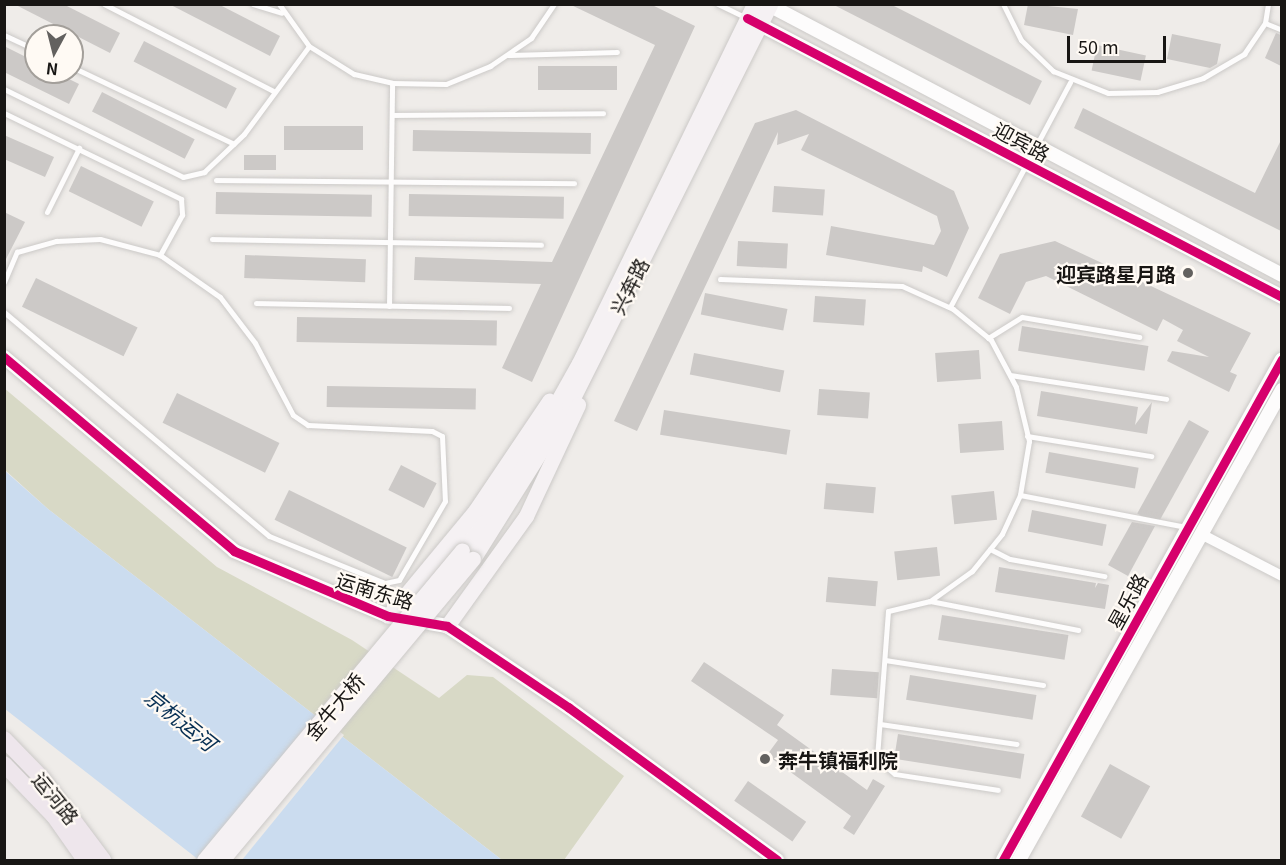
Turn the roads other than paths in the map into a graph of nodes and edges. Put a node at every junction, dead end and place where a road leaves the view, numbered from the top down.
1 (104, 4) edge
2 (253, 4) edge
3 (279, 4) edge
4 (554, 4) edge
5 (718, 4) edge
6 (1003, 4) edge
7 (1268, 4) edge
8 (769, 5) edge
9 (282, 13) junction
10 (753, 16) edge
11 (1265, 23) junction
12 (1281, 30) edge
13 (4, 35) edge
14 (24, 44) edge
15 (309, 46) junction
16 (617, 52) dead end
17 (507, 55) junction
18 (84, 73) edge
19 (1070, 82) junction
20 (392, 83) junction
21 (4, 89) edge
22 (275, 92) junction
23 (4, 113) edge
24 (603, 113) dead end
25 (392, 115) junction
26 (234, 144) junction
27 (1035, 145) junction
28 (79, 148) junction
29 (1025, 163) junction
30 (216, 180) dead end
31 (391, 181) junction
32 (574, 183) dead end
33 (47, 212) dead end
34 (212, 239) dead end
35 (390, 242) junction
36 (541, 245) dead end
37 (160, 255) junction
38 (1281, 275) edge
39 (720, 279) dead end
40 (4, 282) edge
41 (1281, 297) edge
42 (256, 303) dead end
43 (389, 306) junction
44 (950, 307) junction
45 (509, 308) dead end
46 (4, 312) edge
47 (1139, 337) dead end
48 (988, 338) junction
49 (4, 357) edge
50 (1281, 359) edge
51 (584, 365) junction
52 (1010, 375) junction
53 (1281, 390) edge
54 (1166, 399) dead end
55 (1027, 436) junction
56 (1151, 456) dead end
57 (1020, 495) junction
58 (1195, 531) junction
59 (990, 549) junction
60 (468, 555) junction
61 (1104, 576) dead end
62 (1281, 576) edge
63 (930, 601) junction
64 (388, 616) junction
65 (447, 627) junction
66 (1078, 630) dead end
67 (885, 660) junction
68 (1043, 685) dead end
69 (880, 724) junction
70 (4, 739) edge
71 (1017, 744) dead end
72 (4, 764) edge
73 (998, 790) dead end
74 (85, 861) edge
75 (103, 861) edge
76 (204, 861) edge
77 (222, 861) edge
78 (777, 861) edge
79 (1003, 861) edge
80 (1019, 861) edge

1 - 22 lane
2 - 9 lane
3 - 9 lane
4 - 17 lane
5 - 10 lane
6 - 19 lane
7 - 11 lane
8 - 10 main road, 兴奔路
8 - 27 street, 迎宾路
9 - 15 lane
10 - 29 street, 迎宾路
10 - 51 main road, 兴奔路
11 - 12 lane
11 - 19 lane
13 - 14 lane
15 - 20 lane
15 - 22 lane
16 - 17 lane
17 - 20 lane
18 - 26 lane
19 - 27 lane
20 - 25 lane
21 - 26 lane
22 - 26 lane
23 - 28 lane
24 - 25 lane
25 - 31 lane
27 - 29 lane
27 - 38 street, 迎宾路
28 - 33 lane
28 - 37 lane
29 - 41 street, 迎宾路
29 - 44 lane
30 - 31 lane
31 - 32 lane
31 - 35 lane
34 - 35 lane
35 - 36 lane
35 - 43 lane
37 - 40 lane
37 - 46 lane
39 - 44 lane
42 - 43 lane
43 - 45 lane
44 - 48 lane
47 - 48 lane
48 - 52 lane
49 - 64 street, 运南东路
50 - 58 street, 星乐路
51 - 60 main road, 兴奔路
51 - 64 main road
51 - 65 main road
52 - 54 lane
52 - 55 lane
53 - 58 street, 星乐路
55 - 56 lane
55 - 57 lane
57 - 58 lane
57 - 59 lane
58 - 62 street
58 - 79 street, 星乐路
58 - 80 street, 星乐路
59 - 61 lane
59 - 63 lane
60 - 76 main road, 金牛大桥, bridge
60 - 77 main road, 金牛大桥, bridge
63 - 66 lane
63 - 67 lane
64 - 65 street, 运南东路
65 - 78 street, 运南东路
67 - 68 lane
67 - 69 lane
69 - 71 lane
69 - 73 lane
70 - 75 main road, 运河路
72 - 74 main road, 运河路

